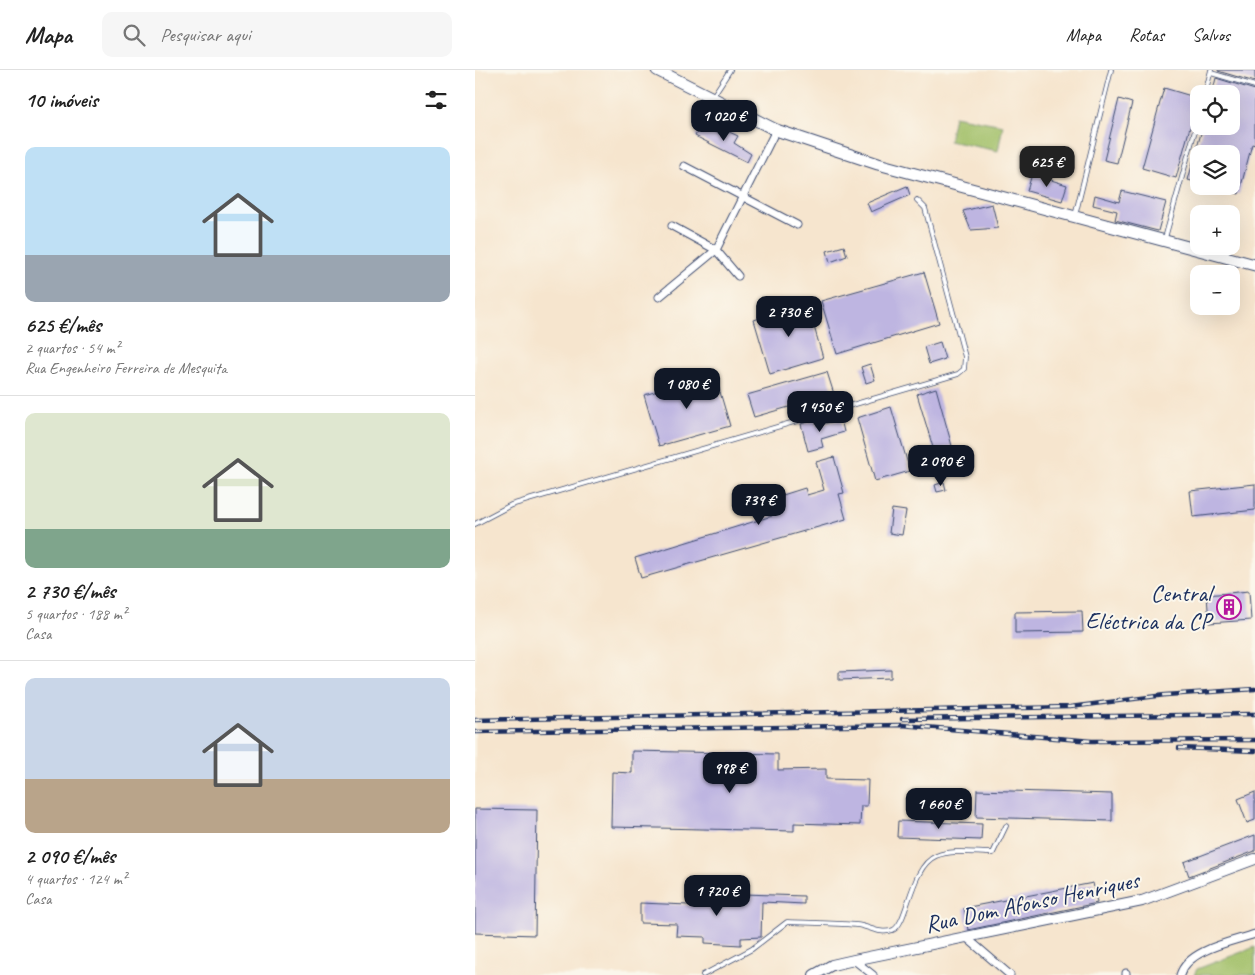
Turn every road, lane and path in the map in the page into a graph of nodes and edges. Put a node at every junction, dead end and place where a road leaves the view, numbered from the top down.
1 (657, 70) edge
2 (730, 70) edge
3 (1111, 70) edge
4 (1211, 72) edge
5 (1207, 85) edge
6 (1255, 86) edge
7 (712, 98) junction
8 (776, 130) junction
9 (1194, 135) edge
10 (684, 166) dead end
11 (744, 196) junction
12 (917, 200) dead end
13 (1075, 217) junction
14 (672, 226) dead end
15 (797, 226) dead end
16 (1165, 240) junction
17 (716, 250) junction
18 (1255, 265) edge
19 (738, 276) dead end
20 (659, 297) dead end
21 (475, 524) edge
22 (1006, 826) dead end
23 (1255, 859) edge
24 (1255, 934) edge
25 (967, 938) junction
26 (854, 960) junction
27 (703, 975) edge
28 (814, 975) edge
29 (873, 975) edge
30 (1010, 975) edge
31 (1180, 975) edge

1 - 7 main road
2 - 7 lane
3 - 13 lane
4 - 5 lane
4 - 6 lane
7 - 8 main road
8 - 11 street
8 - 13 main road
9 - 16 lane
10 - 11 street
11 - 15 street
11 - 17 street
12 - 21 lane
13 - 16 main road
14 - 17 street
16 - 18 main road
17 - 19 street
17 - 20 street
22 - 27 lane
23 - 25 street, Rua Dom Afonso Henriques
24 - 31 street
25 - 26 street, Rua Dom Afonso Henriques
25 - 30 street
26 - 28 street, Rua Dom Afonso Henriques
26 - 29 street

